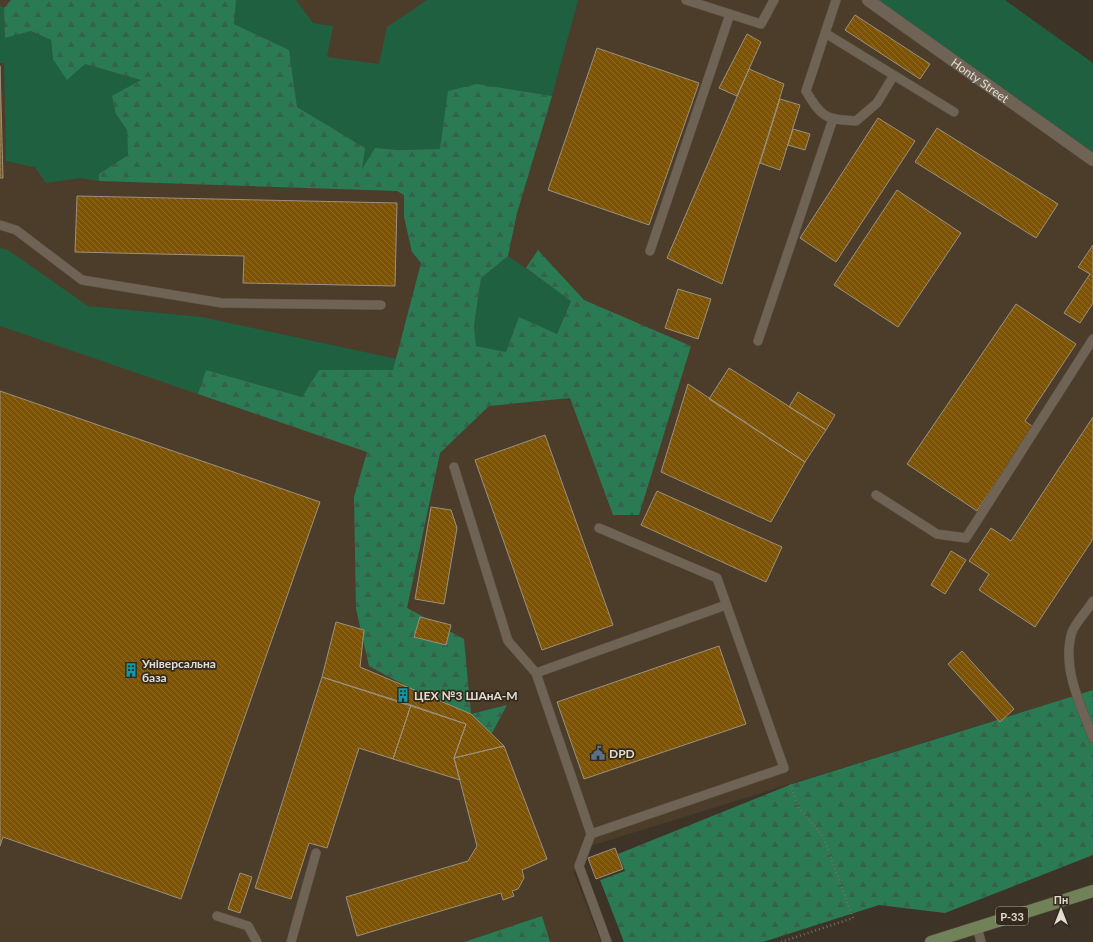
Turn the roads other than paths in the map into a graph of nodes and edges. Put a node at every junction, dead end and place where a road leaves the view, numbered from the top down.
1 (686, 0) edge
2 (774, 0) edge
3 (836, 0) edge
4 (868, 0) edge
5 (730, 14) junction
6 (825, 33) junction
7 (894, 75) junction
8 (954, 112) dead end
9 (833, 119) junction
10 (1093, 160) edge
11 (0, 225) edge
12 (650, 252) dead end
13 (381, 305) dead end
14 (1093, 339) edge
15 (758, 341) dead end
16 (454, 467) dead end
17 (876, 495) dead end
18 (599, 528) dead end
19 (1093, 601) edge
20 (726, 605) junction
21 (536, 674) junction
22 (1093, 738) edge
23 (592, 834) junction
24 (316, 853) dead end
25 (1093, 890) edge
26 (217, 916) dead end
27 (977, 927) junction
28 (256, 942) edge
29 (291, 942) edge
30 (607, 942) edge
31 (931, 942) edge
32 (981, 942) edge

1 - 5 lane
2 - 5 lane
3 - 6 lane
4 - 10 street, Honty Street
5 - 12 lane
6 - 7 lane
6 - 9 lane
7 - 8 lane
7 - 9 lane
9 - 15 lane
11 - 13 lane
14 - 17 lane
16 - 21 lane
18 - 20 lane
19 - 22 lane
20 - 21 lane
20 - 23 lane
21 - 23 lane
23 - 30 lane
24 - 29 lane
25 - 27 main road, Р-33
26 - 28 lane
27 - 31 main road, Р-33
27 - 32 lane

